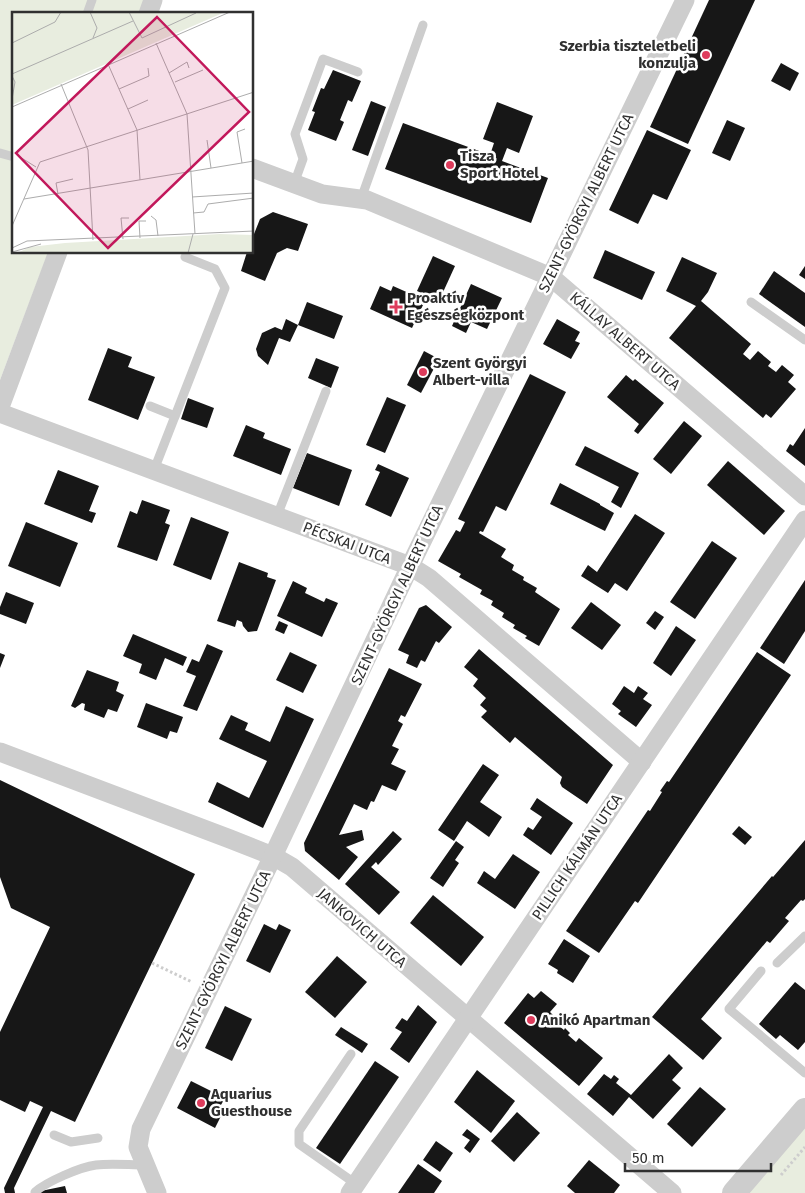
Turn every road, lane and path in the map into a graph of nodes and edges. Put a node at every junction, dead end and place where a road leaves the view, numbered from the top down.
1 (92, 0) edge
2 (153, 0) edge
3 (685, 0) edge
4 (88, 12) edge
5 (149, 12) edge
6 (423, 25) dead end
7 (358, 72) dead end
8 (254, 169) edge
9 (294, 184) junction
10 (361, 199) junction
11 (57, 254) edge
12 (185, 257) dead end
13 (551, 277) junction
14 (751, 302) dead end
15 (805, 340) edge
16 (326, 391) dead end
17 (150, 406) dead end
18 (0, 407) edge
19 (0, 413) edge
20 (175, 416) junction
21 (154, 470) junction
22 (805, 496) edge
23 (277, 516) junction
24 (805, 520) edge
25 (410, 566) junction
26 (0, 752) edge
27 (642, 762) junction
28 (273, 856) junction
29 (805, 936) edge
30 (152, 963) dead end
31 (778, 963) dead end
32 (760, 971) dead end
33 (190, 982) dead end
34 (468, 1019) junction
35 (351, 1054) dead end
36 (805, 1073) edge
37 (805, 1110) edge
38 (54, 1135) dead end
39 (98, 1138) dead end
40 (805, 1147) edge
41 (144, 1165) junction
42 (780, 1176) dead end
43 (353, 1188) edge
44 (35, 1192) edge
45 (157, 1193) edge
46 (672, 1193) edge
47 (734, 1193) edge

1 - 4 lane
2 - 5 street
3 - 13 street, SZENT-GYÖRGYI ALBERT UTCA
6 - 10 lane
7 - 9 lane
8 - 9 street, KÁLLAY ALBERT UTCA
9 - 10 street, KÁLLAY ALBERT UTCA
10 - 13 street, KÁLLAY ALBERT UTCA
11 - 18 street
12 - 20 lane
13 - 22 street, KÁLLAY ALBERT UTCA
13 - 25 street, SZENT-GYÖRGYI ALBERT UTCA
14 - 15 lane
16 - 23 lane
17 - 20 lane
19 - 21 street, PÉCSKAI UTCA
20 - 21 lane
21 - 23 street, PÉCSKAI UTCA
23 - 25 street, PÉCSKAI UTCA
24 - 27 street, PILLICH KÁLMÁN UTCA
25 - 27 street, PÉCSKAI UTCA
25 - 28 street, SZENT-GYÖRGYI ALBERT UTCA
26 - 28 street, JANKOVICH UTCA
27 - 34 street, PILLICH KÁLMÁN UTCA
28 - 34 street, JANKOVICH UTCA
28 - 41 street, SZENT-GYÖRGYI ALBERT UTCA
29 - 31 lane
30 - 33 path
32 - 36 lane
34 - 43 street, PILLICH KÁLMÁN UTCA
34 - 46 street, JANKOVICH UTCA
35 - 43 lane
37 - 47 street
38 - 39 lane
40 - 42 path
41 - 44 lane
41 - 45 street, SZENT-GYÖRGYI ALBERT UTCA

